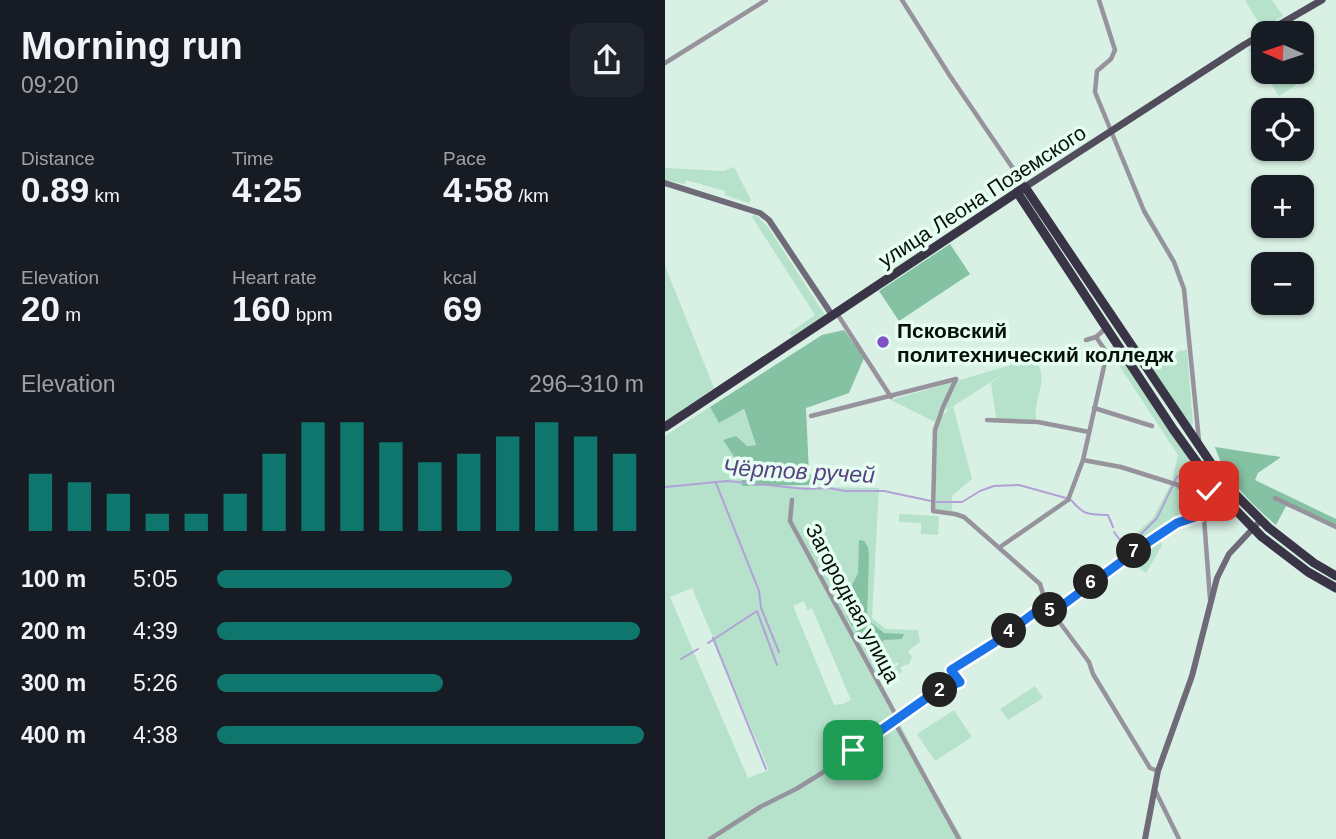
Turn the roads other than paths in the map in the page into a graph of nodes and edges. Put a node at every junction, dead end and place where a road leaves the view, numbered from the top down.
1 (766, 0) edge
2 (902, 0) edge
3 (1099, 0) edge
4 (1322, 0) edge
5 (665, 63) edge
6 (1113, 131) junction
7 (665, 183) edge
8 (1021, 190) junction
9 (834, 313) junction
10 (1106, 328) junction
11 (1096, 337) junction
12 (1086, 340) dead end
13 (1138, 354) junction
14 (1129, 363) junction
15 (1148, 370) junction
16 (1137, 376) junction
17 (891, 397) junction
18 (1094, 408) junction
19 (811, 416) dead end
20 (987, 420) dead end
21 (1152, 426) dead end
22 (665, 427) edge
23 (1089, 432) junction
24 (1202, 452) junction
25 (1083, 460) junction
26 (1214, 487) junction
27 (1275, 498) dead end
28 (792, 500) dead end
29 (1204, 514) junction
30 (1260, 520) junction
31 (1336, 527) edge
32 (1251, 528) junction
33 (1000, 547) junction
34 (1336, 576) edge
35 (1336, 588) edge
36 (1046, 604) junction
37 (1210, 604) junction
38 (1052, 613) junction
39 (896, 720) junction
40 (1158, 771) junction
41 (1154, 786) junction
42 (710, 839) edge
43 (959, 839) edge
44 (1145, 839) edge
45 (1179, 839) edge

1 - 5 street
2 - 8 street
3 - 6 street
4 - 6 main road, улица Леона Поземского
6 - 8 main road, улица Леона Поземского
6 - 24 street
7 - 9 street
8 - 9 highway, улица Леона Поземского
8 - 10 highway
8 - 13 highway
9 - 17 street
9 - 22 highway, улица Леона Поземского
10 - 11 street
10 - 14 highway
11 - 12 street
11 - 18 street
13 - 14 highway
13 - 15 highway
14 - 16 highway
15 - 16 highway
15 - 24 highway
16 - 26 highway
17 - 19 street
17 - 33 street
18 - 21 street
18 - 23 street
20 - 23 street
23 - 25 street
24 - 30 highway
25 - 29 street
25 - 33 street
26 - 29 street
26 - 32 highway
27 - 31 street
28 - 39 street, Загородная улица
29 - 37 street
29 - 38 street
30 - 32 street
30 - 34 highway
32 - 35 highway
32 - 37 street
33 - 36 street
36 - 38 street
36 - 39 street
37 - 40 street
38 - 40 street
39 - 42 street
39 - 43 street, Загородная улица
40 - 41 street
41 - 44 street
41 - 45 street

